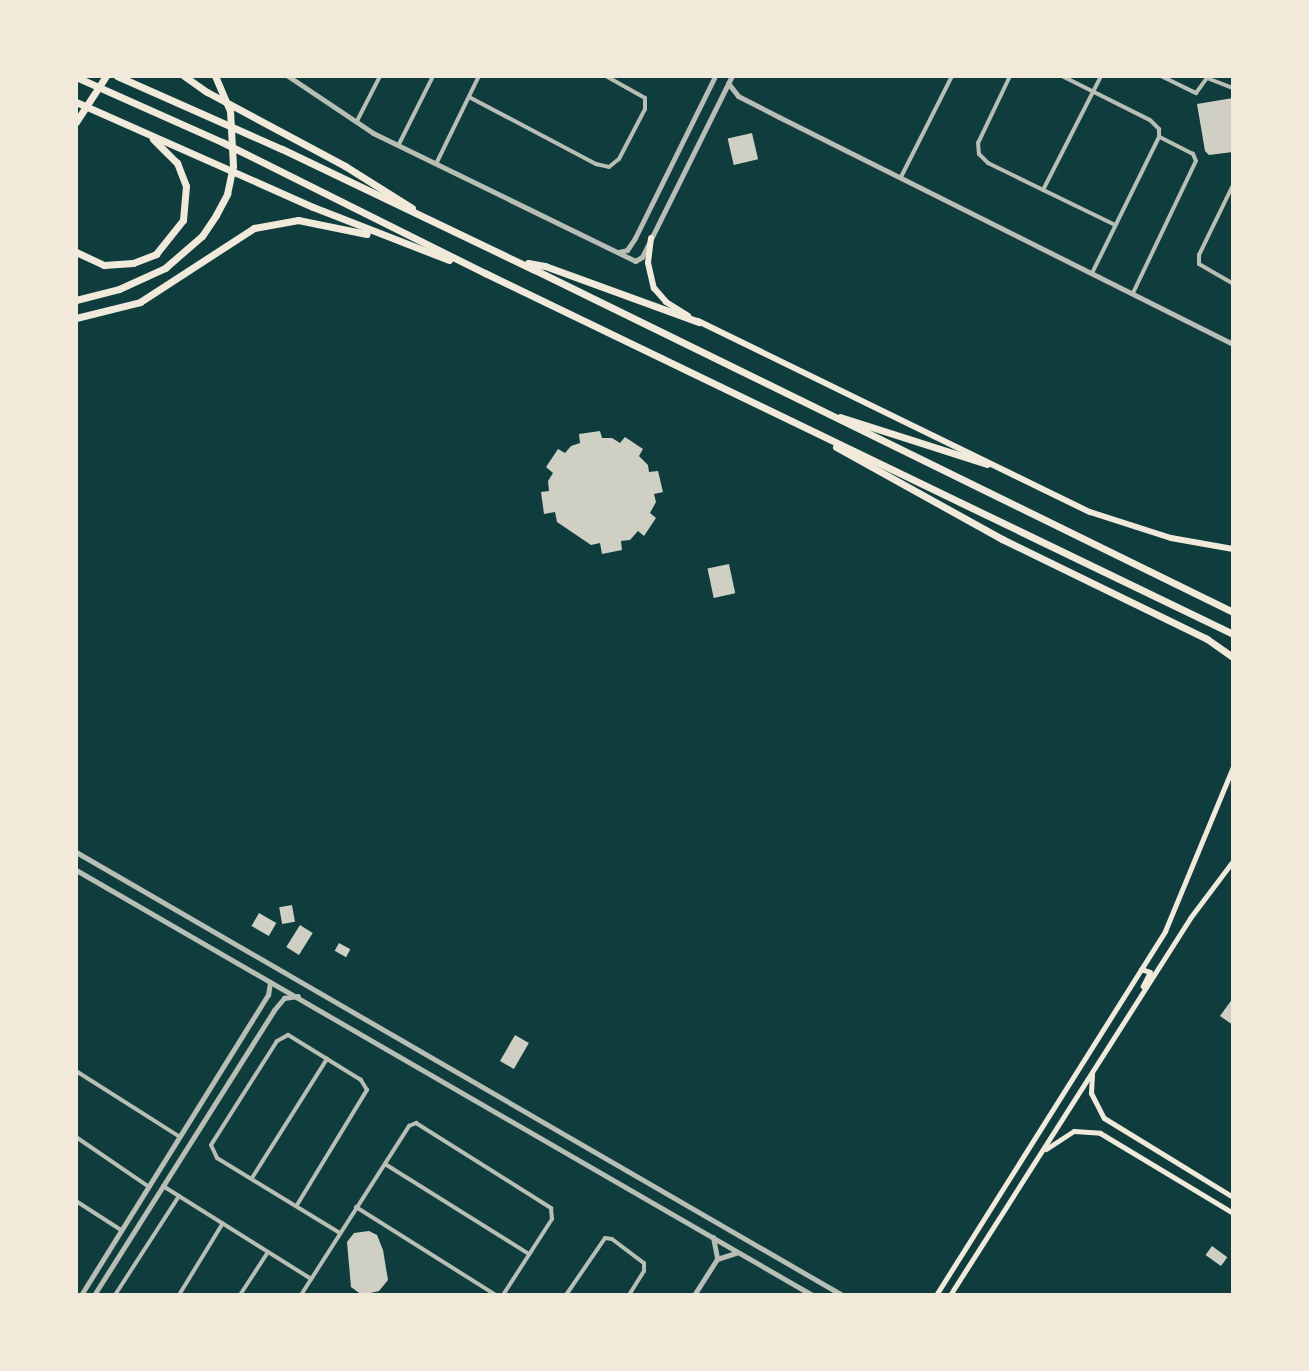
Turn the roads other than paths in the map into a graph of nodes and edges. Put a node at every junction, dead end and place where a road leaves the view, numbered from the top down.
1 (83, 76) edge
2 (106, 76) edge
3 (117, 76) edge
4 (184, 76) edge
5 (215, 76) edge
6 (288, 76) edge
7 (380, 76) edge
8 (433, 76) edge
9 (479, 76) edge
10 (606, 76) edge
11 (715, 76) edge
12 (732, 76) edge
13 (952, 76) edge
14 (1010, 76) edge
15 (1062, 76) edge
16 (1101, 76) edge
17 (1161, 76) edge
18 (76, 77) edge
19 (728, 83) junction
20 (1232, 86) edge
21 (76, 89) edge
22 (1092, 91) junction
23 (738, 96) junction
24 (469, 97) junction
25 (721, 98) junction
26 (76, 102) edge
27 (357, 121) junction
28 (76, 122) edge
29 (146, 133) junction
30 (1159, 137) junction
31 (399, 144) junction
32 (437, 162) junction
33 (900, 179) junction
34 (1233, 185) edge
35 (1043, 190) junction
36 (1231, 194) edge
37 (652, 203) junction
38 (666, 210) junction
39 (1115, 225) junction
40 (441, 227) junction
41 (651, 238) junction
42 (393, 240) junction
43 (76, 252) edge
44 (619, 252) junction
45 (517, 261) junction
46 (485, 273) junction
47 (1092, 273) junction
48 (1233, 284) edge
49 (1133, 293) junction
50 (76, 300) edge
51 (76, 318) edge
52 (699, 322) junction
53 (1233, 344) edge
54 (828, 414) junction
55 (807, 429) junction
56 (987, 464) junction
57 (1233, 549) edge
58 (1233, 612) edge
59 (1233, 634) edge
60 (1233, 657) edge
61 (1233, 767) edge
62 (76, 852) edge
63 (1233, 861) edge
64 (76, 870) edge
65 (215, 933) junction
66 (234, 944) junction
67 (206, 945) junction
68 (228, 957) junction
69 (1140, 969) junction
70 (270, 981) junction
71 (299, 996) junction
72 (1133, 1009) junction
73 (327, 1059) junction
74 (76, 1071) edge
75 (1093, 1072) junction
76 (210, 1088) junction
77 (220, 1095) junction
78 (76, 1137) edge
79 (180, 1137) junction
80 (1042, 1152) junction
81 (1161, 1152) junction
82 (1153, 1163) junction
83 (385, 1164) junction
84 (622, 1170) junction
85 (1010, 1177) junction
86 (252, 1178) junction
87 (614, 1182) junction
88 (163, 1186) junction
89 (149, 1187) junction
90 (179, 1196) junction
91 (1233, 1197) edge
92 (76, 1201) edge
93 (297, 1205) junction
94 (356, 1207) junction
95 (1233, 1213) edge
96 (1001, 1219) junction
97 (223, 1223) junction
98 (122, 1231) junction
99 (340, 1233) junction
100 (713, 1237) junction
101 (268, 1252) junction
102 (739, 1253) junction
103 (529, 1254) junction
104 (717, 1259) junction
105 (311, 1279) junction
106 (81, 1295) edge
107 (94, 1295) edge
108 (115, 1295) edge
109 (179, 1295) edge
110 (240, 1295) edge
111 (301, 1295) edge
112 (496, 1295) edge
113 (503, 1295) edge
114 (566, 1295) edge
115 (629, 1295) edge
116 (694, 1295) edge
117 (812, 1295) edge
118 (842, 1295) edge
119 (936, 1295) edge
120 (950, 1295) edge

1 - 21 highway
2 - 28 highway
3 - 40 highway
4 - 40 highway
5 - 50 highway
6 - 27 street
7 - 27 street
8 - 31 street
9 - 24 street
10 - 24 street
11 - 37 street
12 - 19 street
13 - 33 street
14 - 35 street
15 - 22 street
16 - 22 street
17 - 20 street
18 - 46 highway
19 - 23 street
19 - 25 street
22 - 30 street
22 - 35 street
23 - 25 street
23 - 33 street
24 - 32 street
25 - 38 street
26 - 29 highway
27 - 31 street
29 - 42 highway
29 - 43 highway
30 - 39 street
30 - 49 street
31 - 32 street
32 - 44 street
33 - 47 street
34 - 36 street
35 - 39 street
36 - 48 street
37 - 38 street
37 - 44 street
38 - 41 street
39 - 47 street
40 - 45 highway
41 - 44 street
41 - 52 main road
42 - 46 highway
42 - 51 highway
45 - 52 highway
45 - 54 highway
46 - 55 highway
47 - 49 street
49 - 53 street
52 - 56 main road
54 - 56 highway
54 - 58 highway
55 - 59 highway
55 - 60 highway
56 - 57 main road
61 - 69 main road
62 - 65 street
63 - 72 main road
64 - 67 street
65 - 66 street
65 - 67 street
66 - 68 street
66 - 84 street
67 - 68 street
68 - 70 street
69 - 72 main road
69 - 85 main road
70 - 71 street
70 - 76 street
71 - 77 street
71 - 87 street
72 - 75 main road
73 - 86 street
73 - 86 street
73 - 93 street
74 - 79 street
75 - 80 main road
75 - 81 main road
76 - 77 street
76 - 79 street
77 - 88 street
78 - 89 street
79 - 89 street
80 - 82 main road
80 - 96 main road
81 - 82 main road
81 - 91 main road
82 - 95 main road
83 - 94 street
83 - 103 street
83 - 103 street
84 - 87 street
84 - 118 street
85 - 96 main road
85 - 119 main road
86 - 93 street
87 - 100 street
88 - 90 street
88 - 107 street
89 - 98 street
90 - 97 street
90 - 108 street
92 - 98 street
93 - 99 street
94 - 99 street
94 - 112 street
96 - 120 main road
97 - 101 street
97 - 109 street
98 - 106 street
99 - 105 street
100 - 102 street
100 - 104 street
101 - 105 street
101 - 110 street
102 - 104 street
102 - 117 street
103 - 113 street
104 - 116 street
105 - 111 street
114 - 115 street

